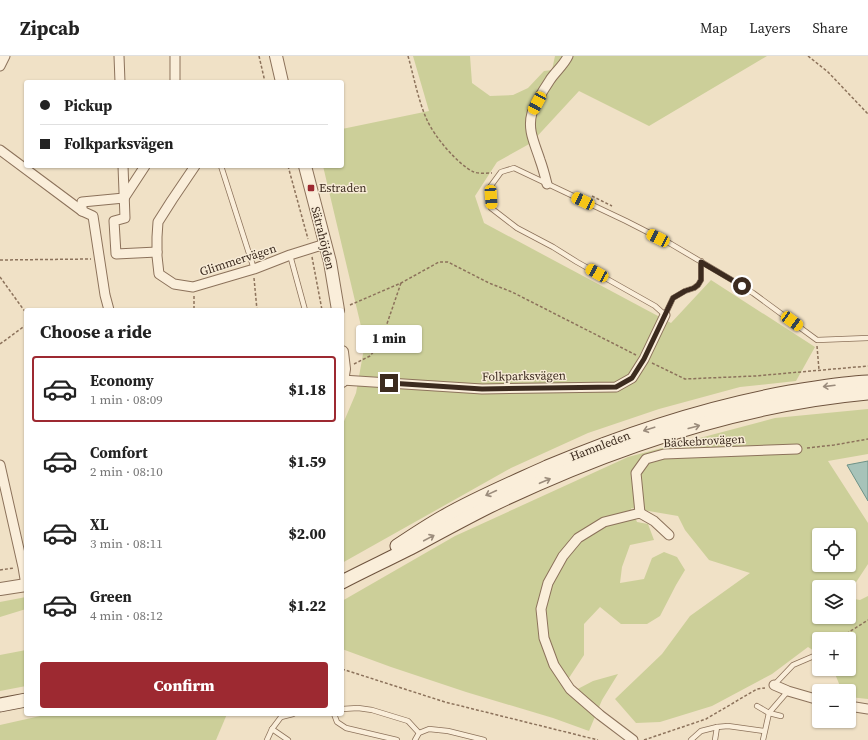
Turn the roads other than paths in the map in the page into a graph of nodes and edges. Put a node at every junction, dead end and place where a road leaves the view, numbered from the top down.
1 (5, 56) edge
2 (118, 56) edge
3 (175, 56) edge
4 (276, 56) edge
5 (568, 56) edge
6 (0, 66) edge
7 (120, 80) edge
8 (175, 80) edge
9 (282, 80) edge
10 (0, 150) edge
11 (24, 168) edge
12 (24, 168) edge
13 (123, 168) edge
14 (144, 168) edge
15 (194, 168) edge
16 (222, 168) edge
17 (306, 168) edge
18 (547, 184) junction
19 (124, 198) junction
20 (82, 211) junction
21 (325, 244) junction
22 (157, 252) junction
23 (116, 254) junction
24 (290, 255) junction
25 (99, 257) junction
26 (701, 262) junction
27 (254, 269) junction
28 (109, 308) edge
29 (304, 308) edge
30 (338, 308) edge
31 (665, 315) junction
32 (868, 338) edge
33 (344, 377) edge
34 (868, 382) edge
35 (868, 394) edge
36 (798, 449) road end
37 (0, 464) edge
38 (1, 474) edge
39 (640, 513) junction
40 (669, 535) dead end
41 (24, 573) edge
42 (356, 574) junction
43 (344, 581) edge
44 (24, 585) edge
45 (0, 589) edge
46 (812, 657) edge
47 (774, 686) joint
48 (788, 691) junction
49 (812, 698) edge
50 (24, 700) edge
51 (0, 705) edge
52 (757, 706) dead end
53 (856, 707) edge
54 (344, 709) edge
55 (868, 709) edge
56 (769, 713) junction
57 (285, 716) edge
58 (335, 716) edge
59 (781, 716) dead end
60 (717, 727) junction
61 (272, 729) junction
62 (764, 732) junction
63 (419, 733) junction
64 (267, 740) edge
65 (288, 740) edge
66 (397, 740) edge
67 (415, 740) edge
68 (484, 740) edge
69 (633, 740) edge
70 (691, 740) edge
71 (715, 740) edge
72 (763, 740) edge

1 - 6 street
2 - 7 street
3 - 8 street
4 - 9 street
5 - 18 street
10 - 12 street
11 - 20 street
13 - 19 street
14 - 19 street
15 - 22 street, Glimmervägen
16 - 27 lane
17 - 21 street, Sätrahöjden
18 - 26 lane
18 - 31 lane
19 - 20 street
19 - 23 street
20 - 25 street
21 - 24 street, Glimmervägen
21 - 30 street, Sätrahöjden
22 - 23 street
22 - 27 street, Glimmervägen
23 - 25 street
24 - 27 street, Glimmervägen
24 - 29 lane
25 - 28 street
26 - 31 lane, Folkparksvägen
26 - 32 lane
31 - 33 street, Folkparksvägen
34 -> 42 main road, Hamnleden
42 -> 35 main road, Hamnleden
36 - 39 street, Bäckebrovägen
37 - 38 street
38 - 41 street
39 - 40 street
39 - 69 street
42 - 43 main road, Hamnleden
44 - 45 street
46 - 47 lane
47 - 48 street
48 - 49 street
48 - 56 lane
50 - 51 main road
52 - 56 lane
53 - 55 street
54 - 63 lane
56 - 59 lane
56 - 62 lane
57 - 61 lane
58 - 66 lane
60 - 62 lane
60 - 70 lane
60 - 71 lane
61 - 64 lane
61 - 65 lane
62 - 72 lane
63 - 67 lane
63 - 68 lane

